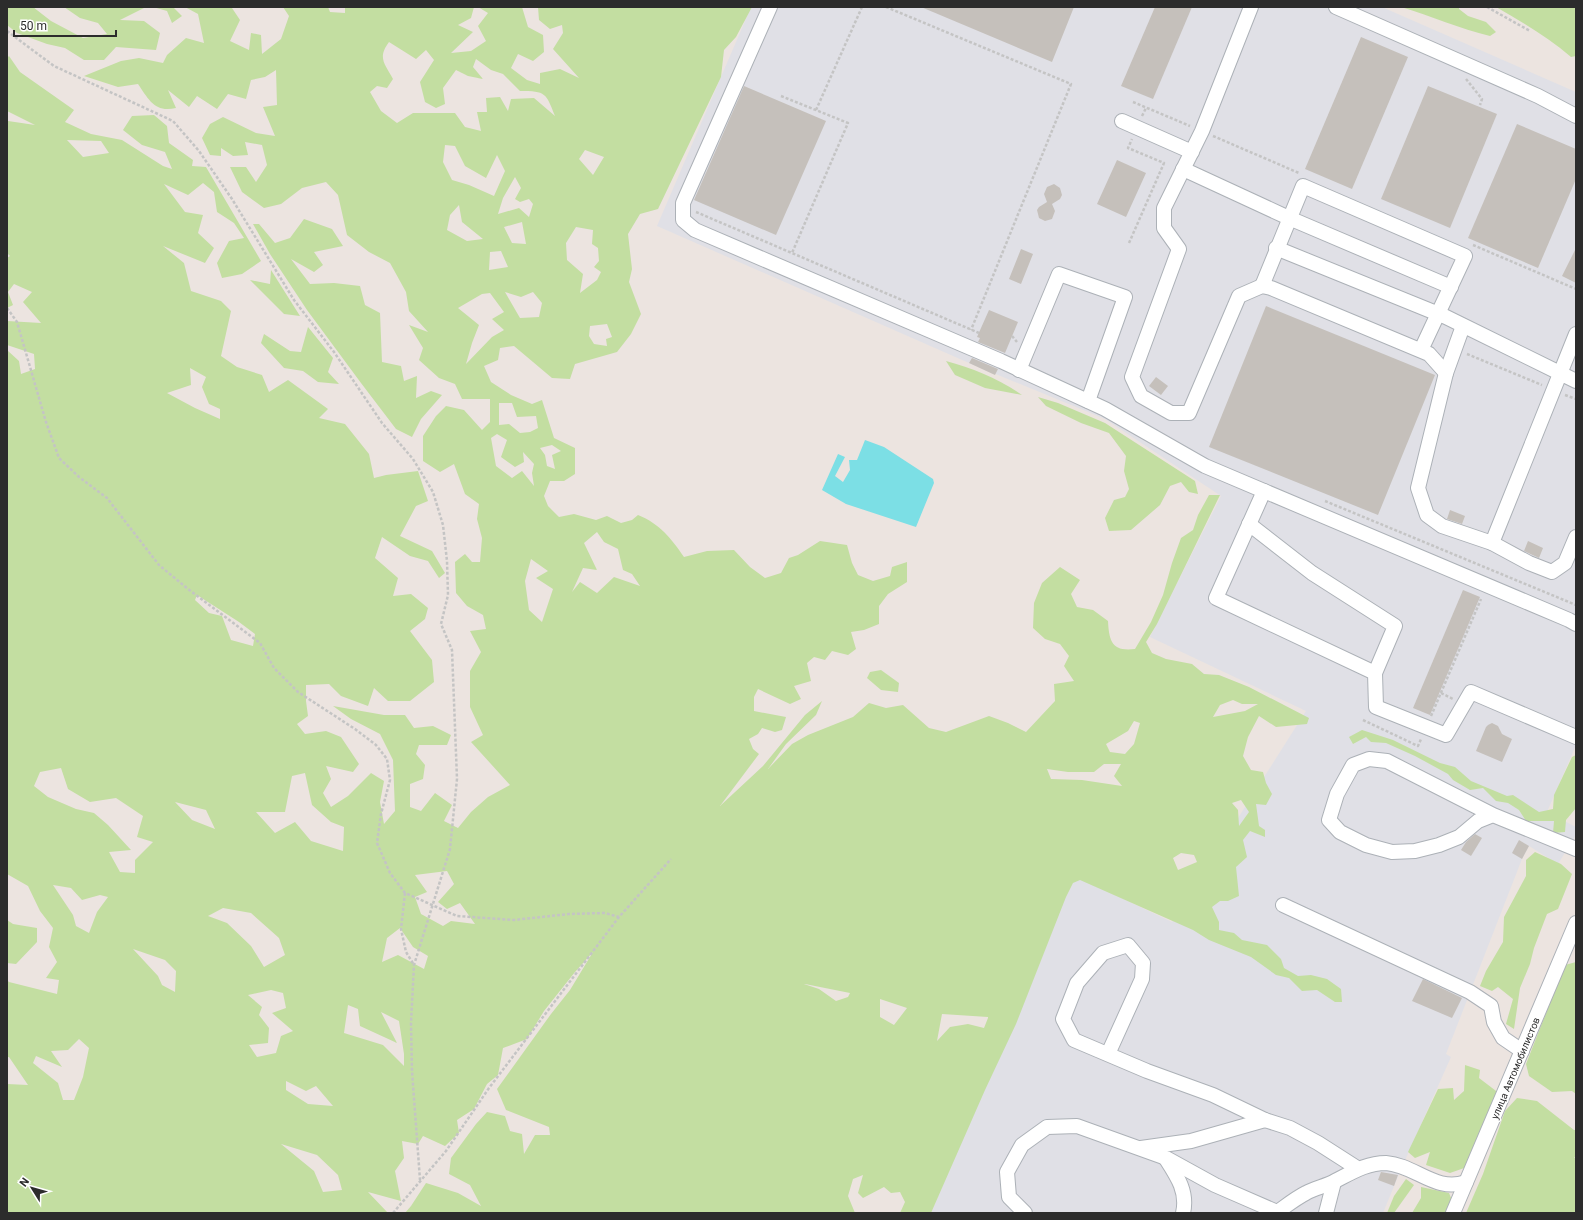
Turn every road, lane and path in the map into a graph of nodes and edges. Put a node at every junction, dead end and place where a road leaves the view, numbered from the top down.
1 (770, 7) edge
2 (862, 7) edge
3 (886, 7) edge
4 (1251, 7) edge
5 (1336, 7) edge
6 (1487, 7) edge
7 (1530, 30) dead end
8 (7, 31) edge
9 (781, 96) dead end
10 (1146, 108) dead end
11 (816, 110) junction
12 (1576, 116) edge
13 (1122, 121) dead end
14 (1138, 126) junction
15 (1192, 152) junction
16 (1183, 169) junction
17 (692, 210) dead end
18 (1289, 218) junction
19 (1129, 244) dead end
20 (1276, 248) junction
21 (792, 253) junction
22 (1262, 286) junction
23 (1451, 287) junction
24 (7, 308) edge
25 (1438, 314) junction
26 (1463, 326) junction
27 (971, 330) junction
28 (979, 333) dead end
29 (1576, 334) edge
30 (1012, 336) dead end
31 (1455, 348) junction
32 (1420, 350) junction
33 (1026, 353) junction
34 (1019, 370) junction
35 (1446, 373) junction
36 (1560, 373) junction
37 (1576, 380) edge
38 (1553, 390) junction
39 (1576, 399) edge
40 (1088, 401) junction
41 (1264, 491) junction
42 (1319, 498) dead end
43 (1249, 524) junction
44 (1576, 537) edge
45 (1492, 543) junction
46 (1481, 599) dead end
47 (1576, 605) edge
48 (1576, 624) edge
49 (1376, 673) junction
50 (1363, 720) dead end
51 (1426, 728) junction
52 (1576, 737) edge
53 (1493, 815) junction
54 (1576, 849) edge
55 (671, 859) dead end
56 (405, 893) junction
57 (432, 906) junction
58 (1283, 906) dead end
59 (619, 917) junction
60 (1576, 923) edge
61 (1572, 947) edge
62 (414, 965) junction
63 (1522, 1051) junction
64 (1108, 1054) junction
65 (1265, 1120) junction
66 (1139, 1149) junction
67 (1166, 1158) junction
68 (1357, 1168) junction
69 (420, 1180) junction
70 (1334, 1182) junction
71 (1466, 1182) junction
72 (393, 1213) edge
73 (1025, 1213) edge
74 (1183, 1213) edge
75 (1276, 1213) edge
76 (1326, 1213) edge
77 (1453, 1213) edge

1 - 34 street
2 - 11 path
3 - 27 path
4 - 15 street
5 - 12 street
6 - 7 path
8 - 57 path
9 - 11 path
10 - 14 path
11 - 21 path
13 - 14 street
14 - 15 street
14 - 19 path
15 - 16 street
16 - 18 street
16 - 22 street
17 - 21 path
18 - 20 street
18 - 23 street
18 - 23 street
20 - 22 street
20 - 25 street
21 - 27 path
22 - 32 street
23 - 25 street
24 - 56 path
25 - 26 street
25 - 32 street
26 - 31 street
26 - 36 street
27 - 28 path
29 - 36 street
30 - 33 path
31 - 35 street
31 - 38 path
32 - 35 street
33 - 34 street
33 - 40 street
34 - 40 street
35 - 45 street
36 - 37 street
36 - 38 street
38 - 39 path
38 - 45 street
40 - 41 street
41 - 43 street
41 - 48 street
42 - 47 path
43 - 49 street
43 - 49 street
44 - 45 street
46 - 51 path
49 - 51 street
50 - 51 path
51 - 52 street
53 - 53 street
53 - 54 street
55 - 59 path
56 - 57 path
56 - 62 path
57 - 59 path
57 - 62 path
58 - 63 street
59 - 69 path
60 - 61 street, улица Автомобилистов
61 - 63 street, улица Автомобилистов
62 - 69 path
63 - 71 street, улица Автомобилистов
64 - 64 street
64 - 65 street
65 - 66 street
65 - 68 street
66 - 67 street
66 - 73 street
67 - 74 street
67 - 75 street
68 - 70 street
68 - 71 street
69 - 72 path
70 - 75 street
70 - 76 street
71 - 77 street, улица Автомобилистов

